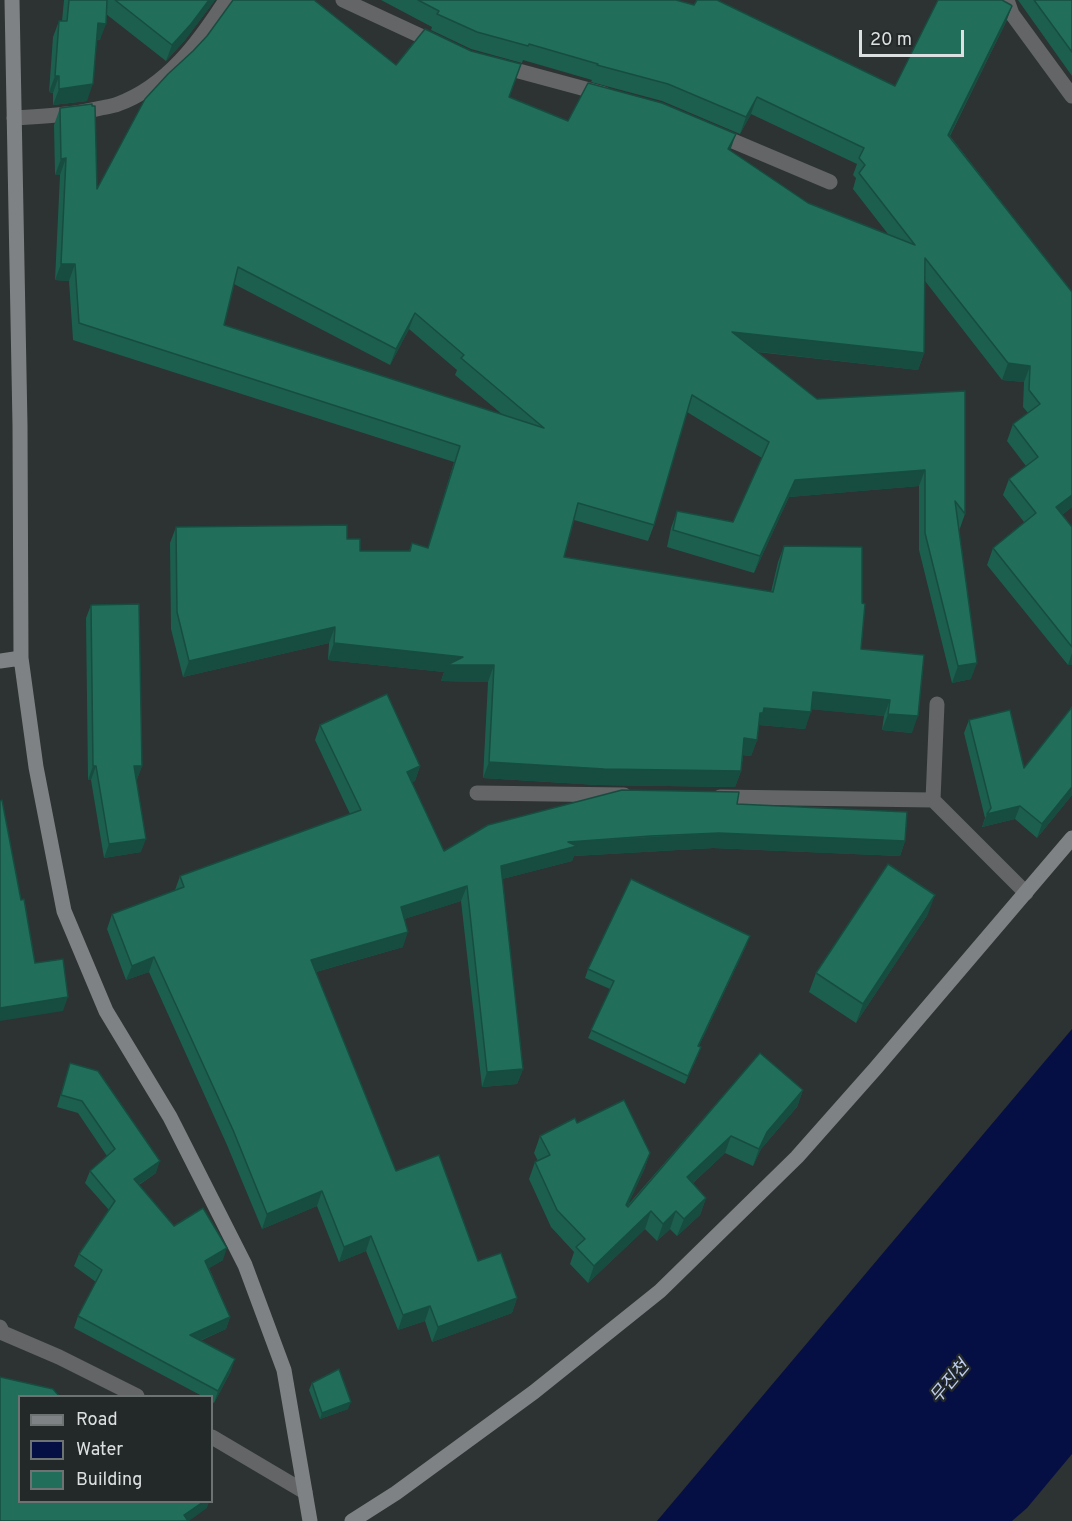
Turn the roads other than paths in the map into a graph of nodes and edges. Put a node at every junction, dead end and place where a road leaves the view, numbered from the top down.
1 (12, 0) edge
2 (225, 0) edge
3 (343, 0) edge
4 (1007, 0) edge
5 (447, 48) edge
6 (490, 64) edge
7 (1072, 96) edge
8 (616, 97) edge
9 (14, 118) junction
10 (702, 128) edge
11 (830, 182) dead end
12 (21, 658) junction
13 (0, 661) edge
14 (937, 704) dead end
15 (477, 793) dead end
16 (633, 795) edge
17 (705, 796) edge
18 (933, 800) junction
19 (1072, 838) edge
20 (1026, 893) junction
21 (0, 1327) edge
22 (135, 1395) edge
23 (213, 1438) edge
24 (305, 1492) junction
25 (310, 1521) edge
26 (352, 1521) edge

1 - 9 street
2 - 9 street
3 - 5 street
4 - 7 street
6 - 8 street
9 - 12 street
10 - 11 street
12 - 13 street
12 - 24 street
14 - 18 street
15 - 16 street
17 - 18 street
18 - 20 street
19 - 20 street
20 - 26 street
21 - 22 street
23 - 24 street
24 - 25 street

